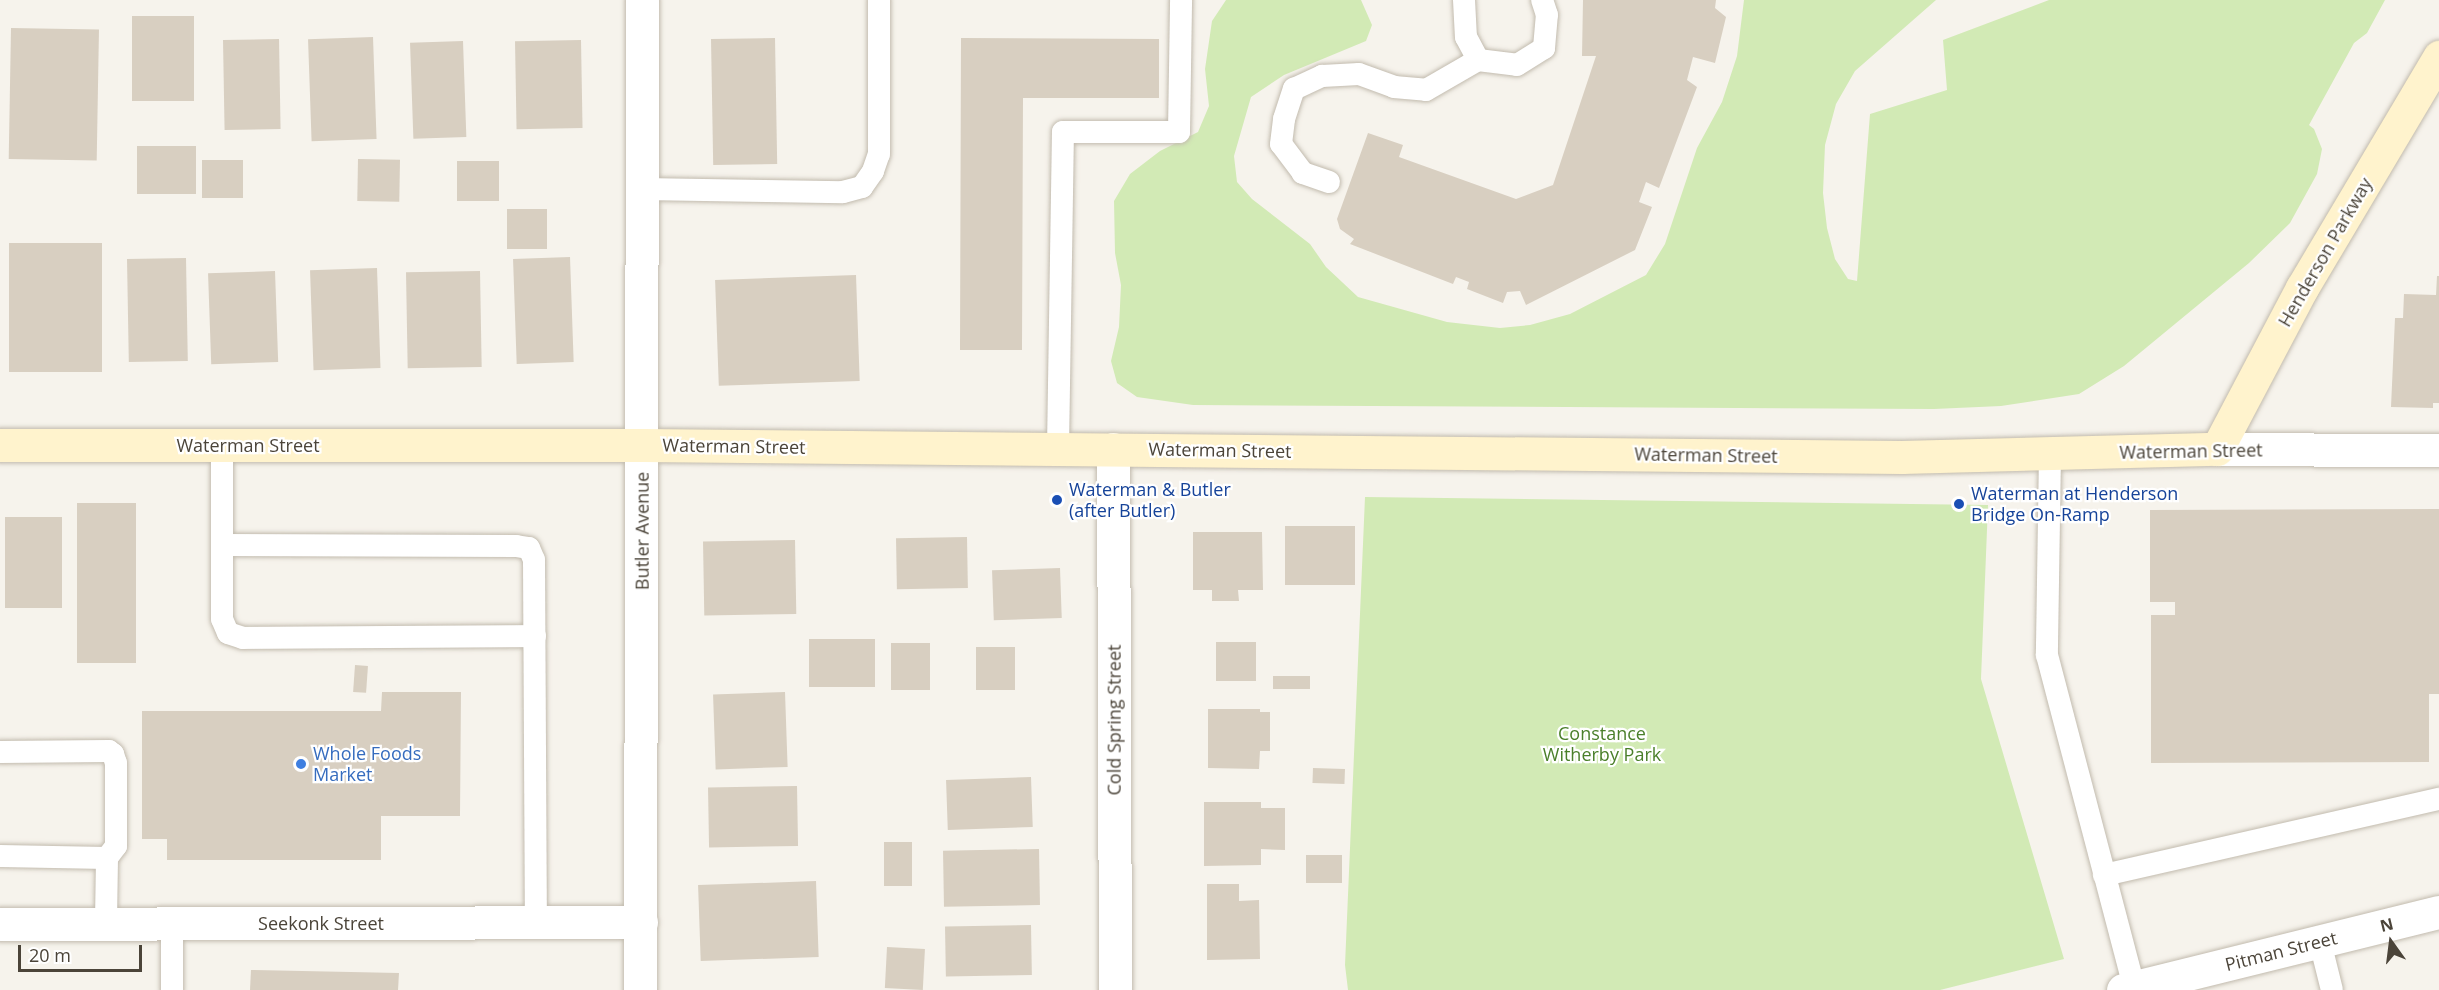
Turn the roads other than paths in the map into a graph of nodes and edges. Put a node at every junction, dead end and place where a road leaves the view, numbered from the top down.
1 (642, 0) edge
2 (879, 0) edge
3 (1181, 0) edge
4 (1464, 0) edge
5 (1542, 0) edge
6 (2439, 57) edge
7 (1478, 60) junction
8 (1329, 182) dead end
9 (642, 189) junction
10 (0, 445) edge
11 (222, 445) junction
12 (642, 445) junction
13 (1058, 448) junction
14 (1113, 449) junction
15 (2217, 449) junction
16 (2439, 450) edge
17 (2050, 454) junction
18 (222, 545) junction
19 (535, 636) junction
20 (0, 752) edge
21 (2439, 799) edge
22 (0, 856) edge
23 (106, 858) junction
24 (2104, 875) junction
25 (2439, 912) edge
26 (641, 922) junction
27 (536, 923) junction
28 (0, 924) edge
29 (106, 924) junction
30 (172, 924) junction
31 (2320, 942) junction
32 (2128, 989) edge
33 (172, 990) edge
34 (640, 990) edge
35 (1115, 990) edge
36 (2332, 990) edge

1 - 9 street, Butler Avenue
2 - 9 lane
3 - 13 lane
4 - 7 lane
5 - 7 lane
6 - 15 main road, Henderson Parkway
7 - 8 lane
9 - 12 street, Butler Avenue
10 - 11 main road, Waterman Street
11 - 12 main road, Waterman Street
11 - 18 lane
12 - 13 main road, Waterman Street
12 - 26 street, Butler Avenue
13 - 14 main road, Waterman Street
14 - 17 main road, Waterman Street
14 - 35 street, Cold Spring Street
15 - 16 street, Waterman Street
15 - 17 main road, Waterman Street
17 - 24 lane
18 - 19 lane
18 - 19 lane
19 - 27 lane
20 - 23 lane
21 - 24 lane
22 - 23 lane
23 - 29 lane
24 - 32 lane
25 - 31 street, Pitman Street
26 - 27 street, Seekonk Street
26 - 34 street, Butler Avenue
27 - 30 street, Seekonk Street
28 - 29 street, Seekonk Street
29 - 30 street, Seekonk Street
30 - 33 lane
31 - 32 street, Pitman Street
31 - 36 lane

